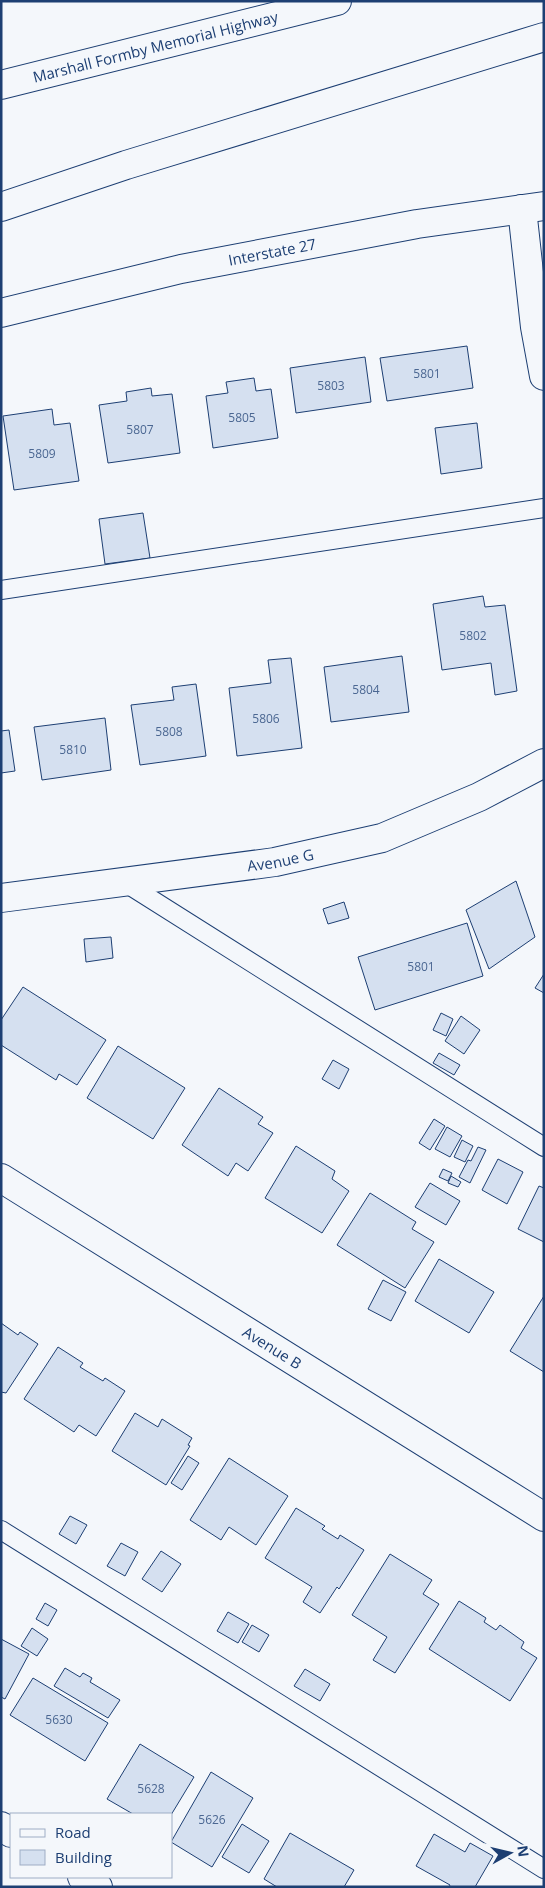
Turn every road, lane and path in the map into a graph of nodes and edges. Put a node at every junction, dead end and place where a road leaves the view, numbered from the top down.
1 (337, 1) edge
2 (544, 37) edge
3 (1, 85) edge
4 (1, 207) edge
5 (533, 208) edge
6 (1, 312) edge
7 (544, 376) edge
8 (544, 508) edge
9 (1, 590) edge
10 (544, 763) edge
11 (124, 882) junction
12 (1, 898) edge
13 (544, 1147) edge
14 (1, 1178) edge
15 (544, 1517) edge
16 (1, 1530) edge
17 (544, 1869) edge
18 (84, 1878) edge
19 (98, 1887) edge

1 - 3 main road, Marshall Formby Memorial Highway
2 - 4 main road
5 - 6 main road, Interstate 27
5 - 7 main road
8 - 9 lane
10 - 11 main road, Avenue G
11 - 12 main road, Avenue G
11 - 13 lane
14 - 15 main road, Avenue B
16 - 17 lane
18 - 19 main road

